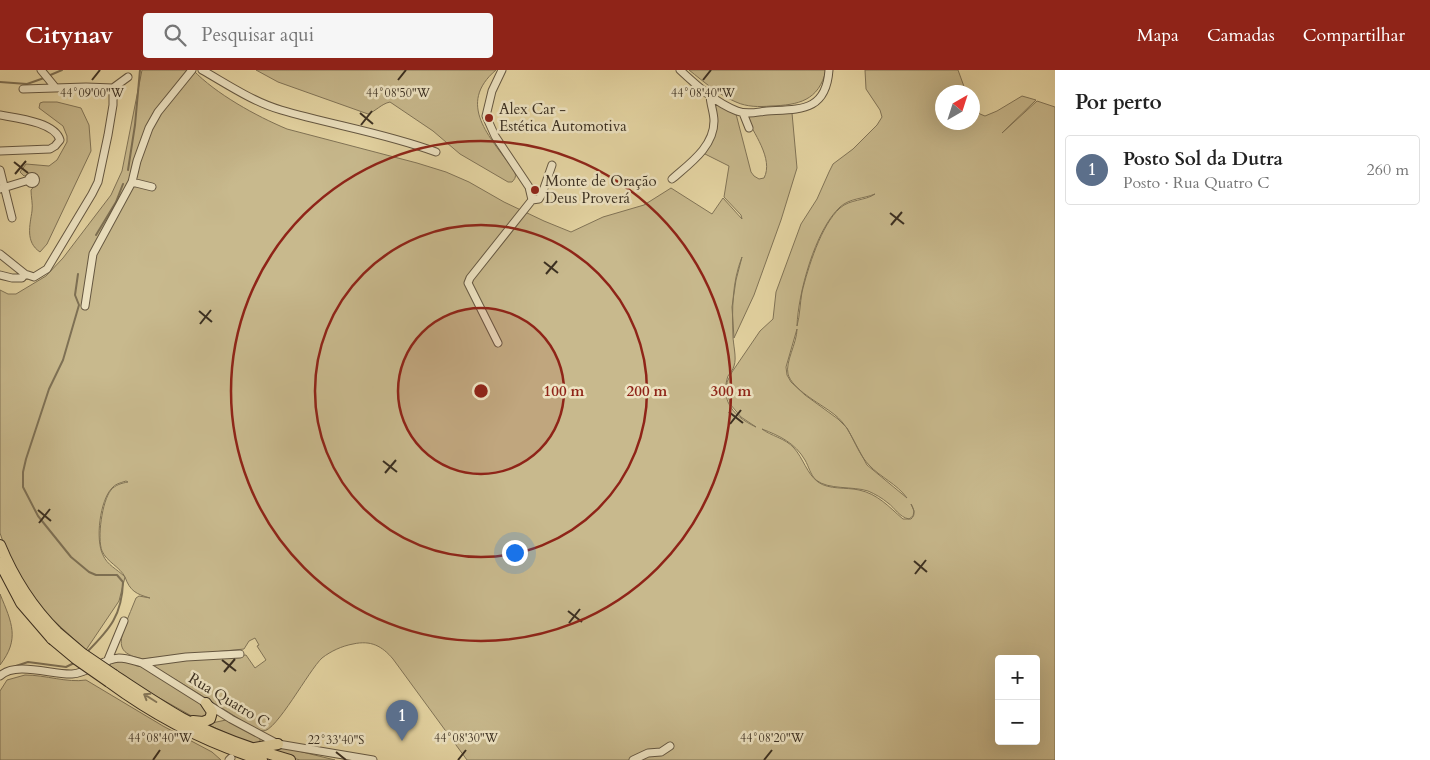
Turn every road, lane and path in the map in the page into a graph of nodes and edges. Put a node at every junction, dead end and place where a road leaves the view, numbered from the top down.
1 (192, 70) edge
2 (202, 70) edge
3 (502, 70) edge
4 (680, 70) edge
5 (829, 70) edge
6 (43, 71) edge
7 (128, 77) dead end
8 (54, 86) junction
9 (95, 87) junction
10 (113, 88) junction
11 (23, 89) dead end
12 (710, 94) junction
13 (112, 105) junction
14 (743, 113) junction
15 (0, 115) edge
16 (749, 128) dead end
17 (0, 150) edge
18 (436, 152) dead end
19 (552, 165) dead end
20 (0, 170) edge
21 (672, 179) dead end
22 (29, 180) dead end
23 (132, 182) junction
24 (152, 187) dead end
25 (2, 188) edge
26 (532, 200) junction
27 (12, 218) dead end
28 (0, 254) edge
29 (0, 274) edge
30 (25, 274) junction
31 (85, 306) dead end
32 (498, 344) dead end
33 (0, 545) edge
34 (0, 563) edge
35 (124, 621) dead end
36 (54, 636) junction
37 (240, 654) dead end
38 (107, 662) junction
39 (142, 663) junction
40 (0, 676) edge
41 (111, 679) junction
42 (206, 703) junction
43 (182, 718) junction
44 (213, 742) junction
45 (283, 745) junction
46 (670, 746) dead end
47 (251, 749) junction
48 (230, 759) edge
49 (245, 760) edge
50 (262, 760) edge
51 (290, 760) edge
52 (373, 760) edge
53 (633, 760) edge

1 - 23 street
2 - 18 street
3 - 26 street
4 - 12 street
5 - 14 street
6 - 8 street
7 - 10 street
8 - 9 street
8 - 11 street
9 - 10 street
9 - 13 street
10 - 13 street
12 - 14 street
12 - 21 street
13 - 30 street
14 - 16 street
15 - 17 street
19 - 26 street
20 - 25 street
22 - 25 street
23 - 24 street
23 - 31 street
25 - 27 street
26 - 32 street
28 - 30 street
29 - 30 street
33 - 36 highway
34 - 36 highway
35 - 38 street
36 - 41 highway, bridge
37 - 39 street
38 - 39 street, Rua Quatro C
38 - 40 street, Rua Quatro C
39 - 42 street, Rua Quatro C
43 -> 41 highway
41 - 44 highway
42 - 43 highway
42 - 45 street, Rua Quatro C
43 - 47 highway
44 - 48 highway
44 - 50 highway
45 - 47 highway
45 - 52 street, Rua Quatro C
46 - 53 street
47 - 51 highway
48 - 49 highway

